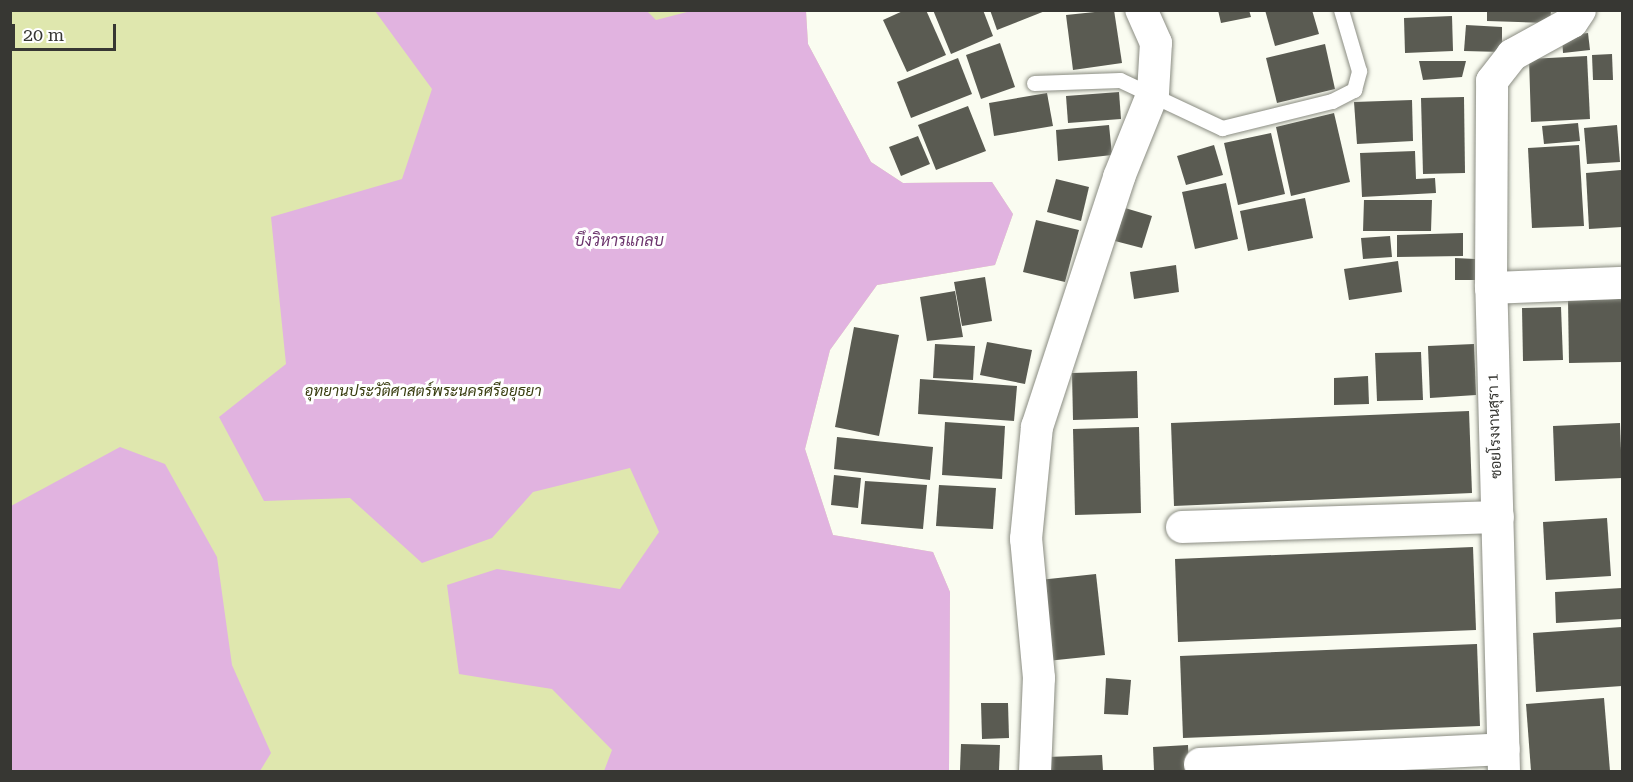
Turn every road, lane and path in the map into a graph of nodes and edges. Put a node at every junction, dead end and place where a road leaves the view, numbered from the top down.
1 (1141, 10) edge
2 (1341, 10) edge
3 (1580, 10) edge
4 (1034, 83) dead end
5 (1153, 93) junction
6 (1623, 283) edge
7 (1491, 288) junction
8 (1498, 517) junction
9 (1182, 527) dead end
10 (1504, 760) edge
11 (1200, 764) dead end
12 (1035, 771) edge

1 - 5 street
2 - 5 lane
3 - 7 street, ซอยโรงงานสุรา 1
4 - 5 lane
5 - 12 street
6 - 7 street
7 - 8 street, ซอยโรงงานสุรา 1
8 - 9 street
8 - 10 street, ซอยโรงงานสุรา 1
10 - 11 street

